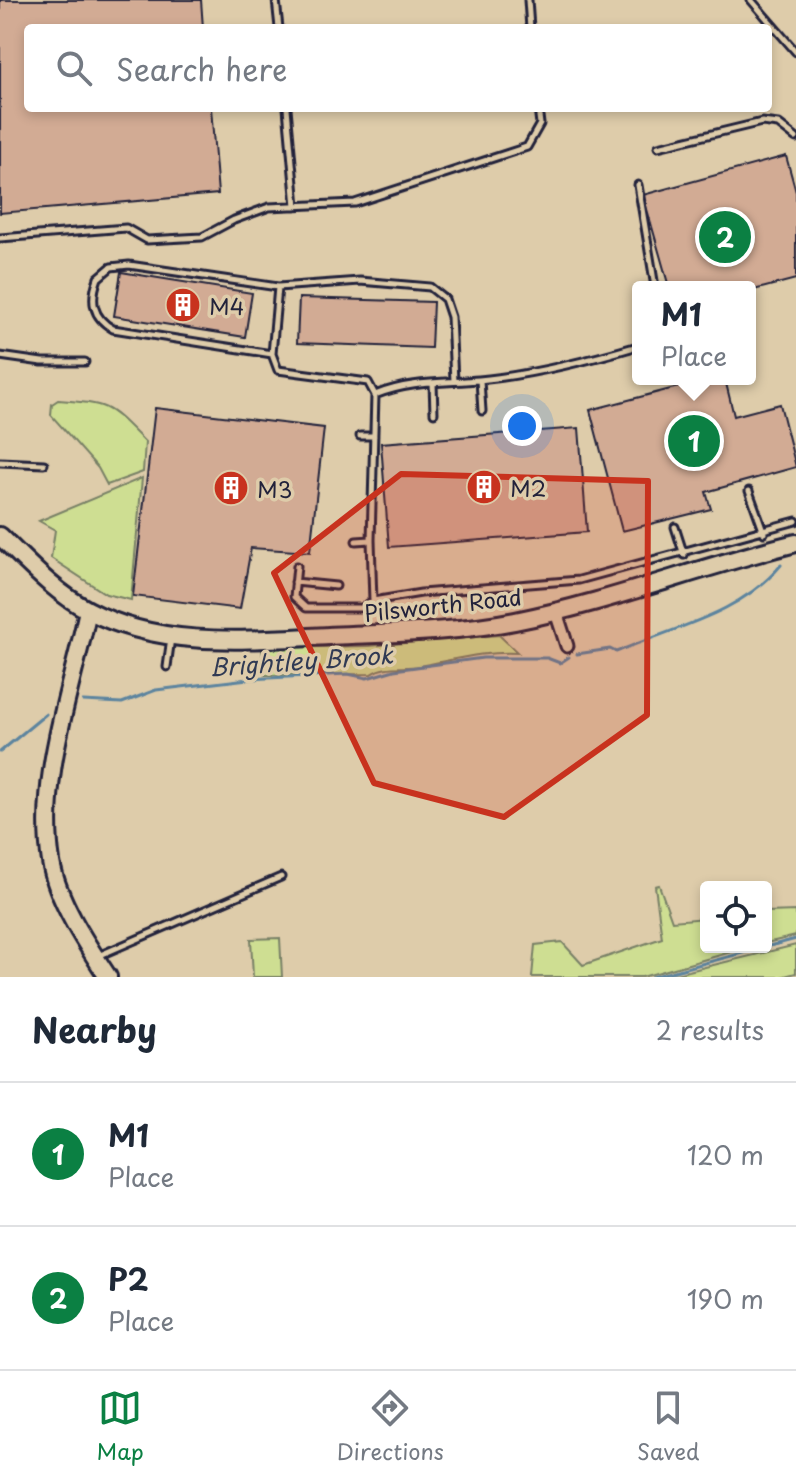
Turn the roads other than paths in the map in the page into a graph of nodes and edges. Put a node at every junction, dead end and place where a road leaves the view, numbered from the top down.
1 (276, 0) edge
2 (528, 0) edge
3 (751, 0) edge
4 (279, 24) edge
5 (530, 24) edge
6 (772, 24) edge
7 (772, 24) edge
8 (796, 52) edge
9 (287, 112) edge
10 (538, 112) edge
11 (796, 138) edge
12 (658, 147) dead end
13 (638, 185) dead end
14 (296, 206) junction
15 (0, 238) edge
16 (654, 281) edge
17 (278, 287) junction
18 (632, 348) edge
19 (272, 354) junction
20 (0, 356) edge
21 (85, 362) dead end
22 (480, 380) junction
23 (454, 381) junction
24 (433, 383) junction
25 (375, 395) junction
26 (482, 411) dead end
27 (434, 413) dead end
28 (360, 436) dead end
29 (374, 436) junction
30 (0, 462) edge
31 (44, 464) dead end
32 (749, 491) dead end
33 (796, 521) edge
34 (675, 527) dead end
35 (764, 533) junction
36 (0, 536) edge
37 (371, 540) junction
38 (356, 541) dead end
39 (796, 543) edge
40 (684, 555) junction
41 (297, 566) dead end
42 (295, 582) junction
43 (336, 586) dead end
44 (373, 601) junction
45 (88, 610) junction
46 (556, 612) junction
47 (171, 637) junction
48 (567, 646) dead end
49 (167, 667) dead end
50 (281, 877) dead end
51 (95, 957) junction
52 (108, 977) edge

1 - 4 lane
2 - 5 lane
3 - 6 lane
7 - 8 lane
9 - 14 lane
10 - 14 lane
11 - 12 lane
13 - 16 lane
14 - 15 lane
17 - 19 lane
17 - 19 lane
17 - 23 lane
18 - 22 lane
19 - 25 lane
20 - 21 lane
22 - 23 lane
22 - 26 lane
23 - 24 lane
24 - 25 lane
24 - 27 lane
25 - 29 lane
28 - 29 lane
29 - 37 lane
30 - 31 lane
32 - 35 lane
33 - 35 lane
34 - 40 lane
35 - 40 lane
36 - 45 street, Pilsworth Road
37 - 38 lane
37 - 44 lane
39 - 46 street, Pilsworth Road
40 - 44 lane
41 - 42 lane
42 - 43 lane
42 - 44 lane
45 - 47 street, Pilsworth Road
45 - 51 street
46 - 47 street, Pilsworth Road
46 - 48 street
47 - 49 lane
50 - 51 lane
51 - 52 street

